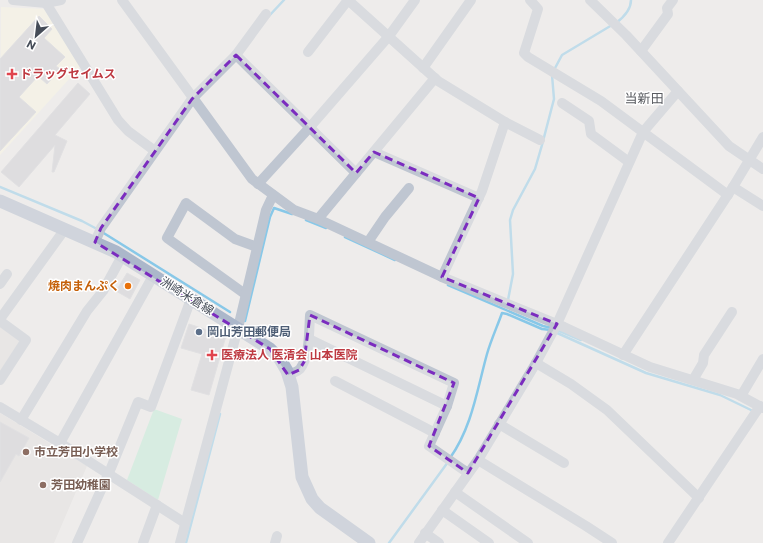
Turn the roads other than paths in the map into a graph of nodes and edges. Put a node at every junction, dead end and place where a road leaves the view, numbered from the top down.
1 (14, 0) edge
2 (61, 0) edge
3 (122, 0) edge
4 (415, 0) edge
5 (471, 0) edge
6 (530, 0) edge
7 (590, 0) edge
8 (673, 0) edge
9 (46, 3) junction
10 (266, 14) dead end
11 (388, 38) junction
12 (641, 51) junction
13 (308, 52) dead end
14 (236, 55) junction
15 (423, 68) junction
16 (434, 80) junction
17 (678, 91) junction
18 (192, 99) junction
19 (562, 103) dead end
20 (505, 124) junction
21 (310, 127) junction
22 (643, 132) junction
23 (763, 137) edge
24 (540, 140) dead end
25 (155, 151) junction
26 (374, 152) junction
27 (750, 160) junction
28 (630, 162) junction
29 (763, 168) edge
30 (356, 173) junction
31 (258, 184) junction
32 (409, 188) dead end
33 (731, 191) junction
34 (273, 195) junction
35 (479, 198) junction
36 (0, 201) edge
37 (763, 206) edge
38 (318, 219) junction
39 (65, 229) junction
40 (98, 234) junction
41 (368, 242) junction
42 (257, 247) junction
43 (122, 256) junction
44 (7, 274) dead end
45 (154, 276) junction
46 (442, 277) junction
47 (0, 284) edge
48 (245, 294) junction
49 (191, 299) junction
50 (732, 312) dead end
51 (0, 320) edge
52 (239, 323) junction
53 (555, 328) junction
54 (309, 338) junction
55 (623, 355) junction
56 (763, 359) edge
57 (536, 363) junction
58 (288, 375) junction
59 (0, 380) edge
60 (693, 380) junction
61 (335, 381) dead end
62 (741, 396) junction
63 (447, 406) junction
64 (0, 407) edge
65 (759, 409) edge
66 (21, 420) junction
67 (499, 424) junction
68 (435, 433) junction
69 (60, 443) junction
70 (478, 460) junction
71 (564, 463) dead end
72 (468, 473) junction
73 (108, 474) junction
74 (455, 492) junction
75 (699, 498) junction
76 (157, 505) junction
77 (442, 510) junction
78 (185, 523) junction
79 (425, 533) junction
80 (77, 543) edge
81 (143, 543) edge
82 (180, 543) edge
83 (369, 543) edge
84 (418, 543) edge
85 (439, 543) edge
86 (488, 543) edge
87 (528, 543) edge
88 (612, 543) edge
89 (668, 543) edge

1 - 9 street
2 - 9 street
3 - 18 street
4 - 11 street
5 - 15 street
6 - 22 street
7 - 12 street
8 - 12 street
9 - 25 street
10 - 14 street
11 - 13 street
11 - 15 street
11 - 21 street
12 - 17 street
14 - 18 street
14 - 21 street
15 - 16 street
16 - 20 street
16 - 26 street
17 - 22 street
17 - 27 street
18 - 25 street
18 - 31 street
19 - 28 street
20 - 24 street
20 - 35 street
21 - 30 street
21 - 31 street
22 - 28 street
22 - 33 street
23 - 27 street
25 - 40 street
26 - 30 street
26 - 35 street
27 - 29 street
27 - 33 street
28 - 53 street
30 - 38 street
31 - 34 street
32 - 41 street
33 - 37 street
33 - 55 street
34 - 38 street
34 - 42 street
35 - 46 street
36 - 39 main road, 洲崎米倉線
38 - 41 street
39 - 40 main road, 洲崎米倉線
39 - 51 street
40 - 43 main road, 洲崎米倉線
41 - 46 street
42 - 48 street
42 - 48 street
43 - 45 main road, 洲崎米倉線
43 - 66 street
44 - 47 street
45 - 49 main road, 洲崎米倉線
45 - 69 street
46 - 53 street
48 - 52 street
49 - 52 main road, 洲崎米倉線
49 - 73 street
50 - 60 street
51 - 59 street
52 - 58 main road, 洲崎米倉線
52 - 78 street
53 - 55 street
53 - 57 street
54 - 58 street
54 - 63 street
54 - 63 street
55 - 60 street
56 - 62 street
57 - 67 street
57 - 75 street
58 - 83 main road, 洲崎米倉線
60 - 62 street
61 - 68 street
62 - 65 street
63 - 68 street
64 - 66 street
65 - 75 street
66 - 69 street
67 - 70 street
67 - 71 street
68 - 72 street
69 - 73 street
70 - 72 street
70 - 88 street
72 - 74 street
73 - 76 street
73 - 80 street
74 - 77 street
74 - 87 street
75 - 89 street
76 - 78 street
76 - 81 street
77 - 79 street
77 - 86 street
78 - 82 street
79 - 84 street
79 - 85 street

